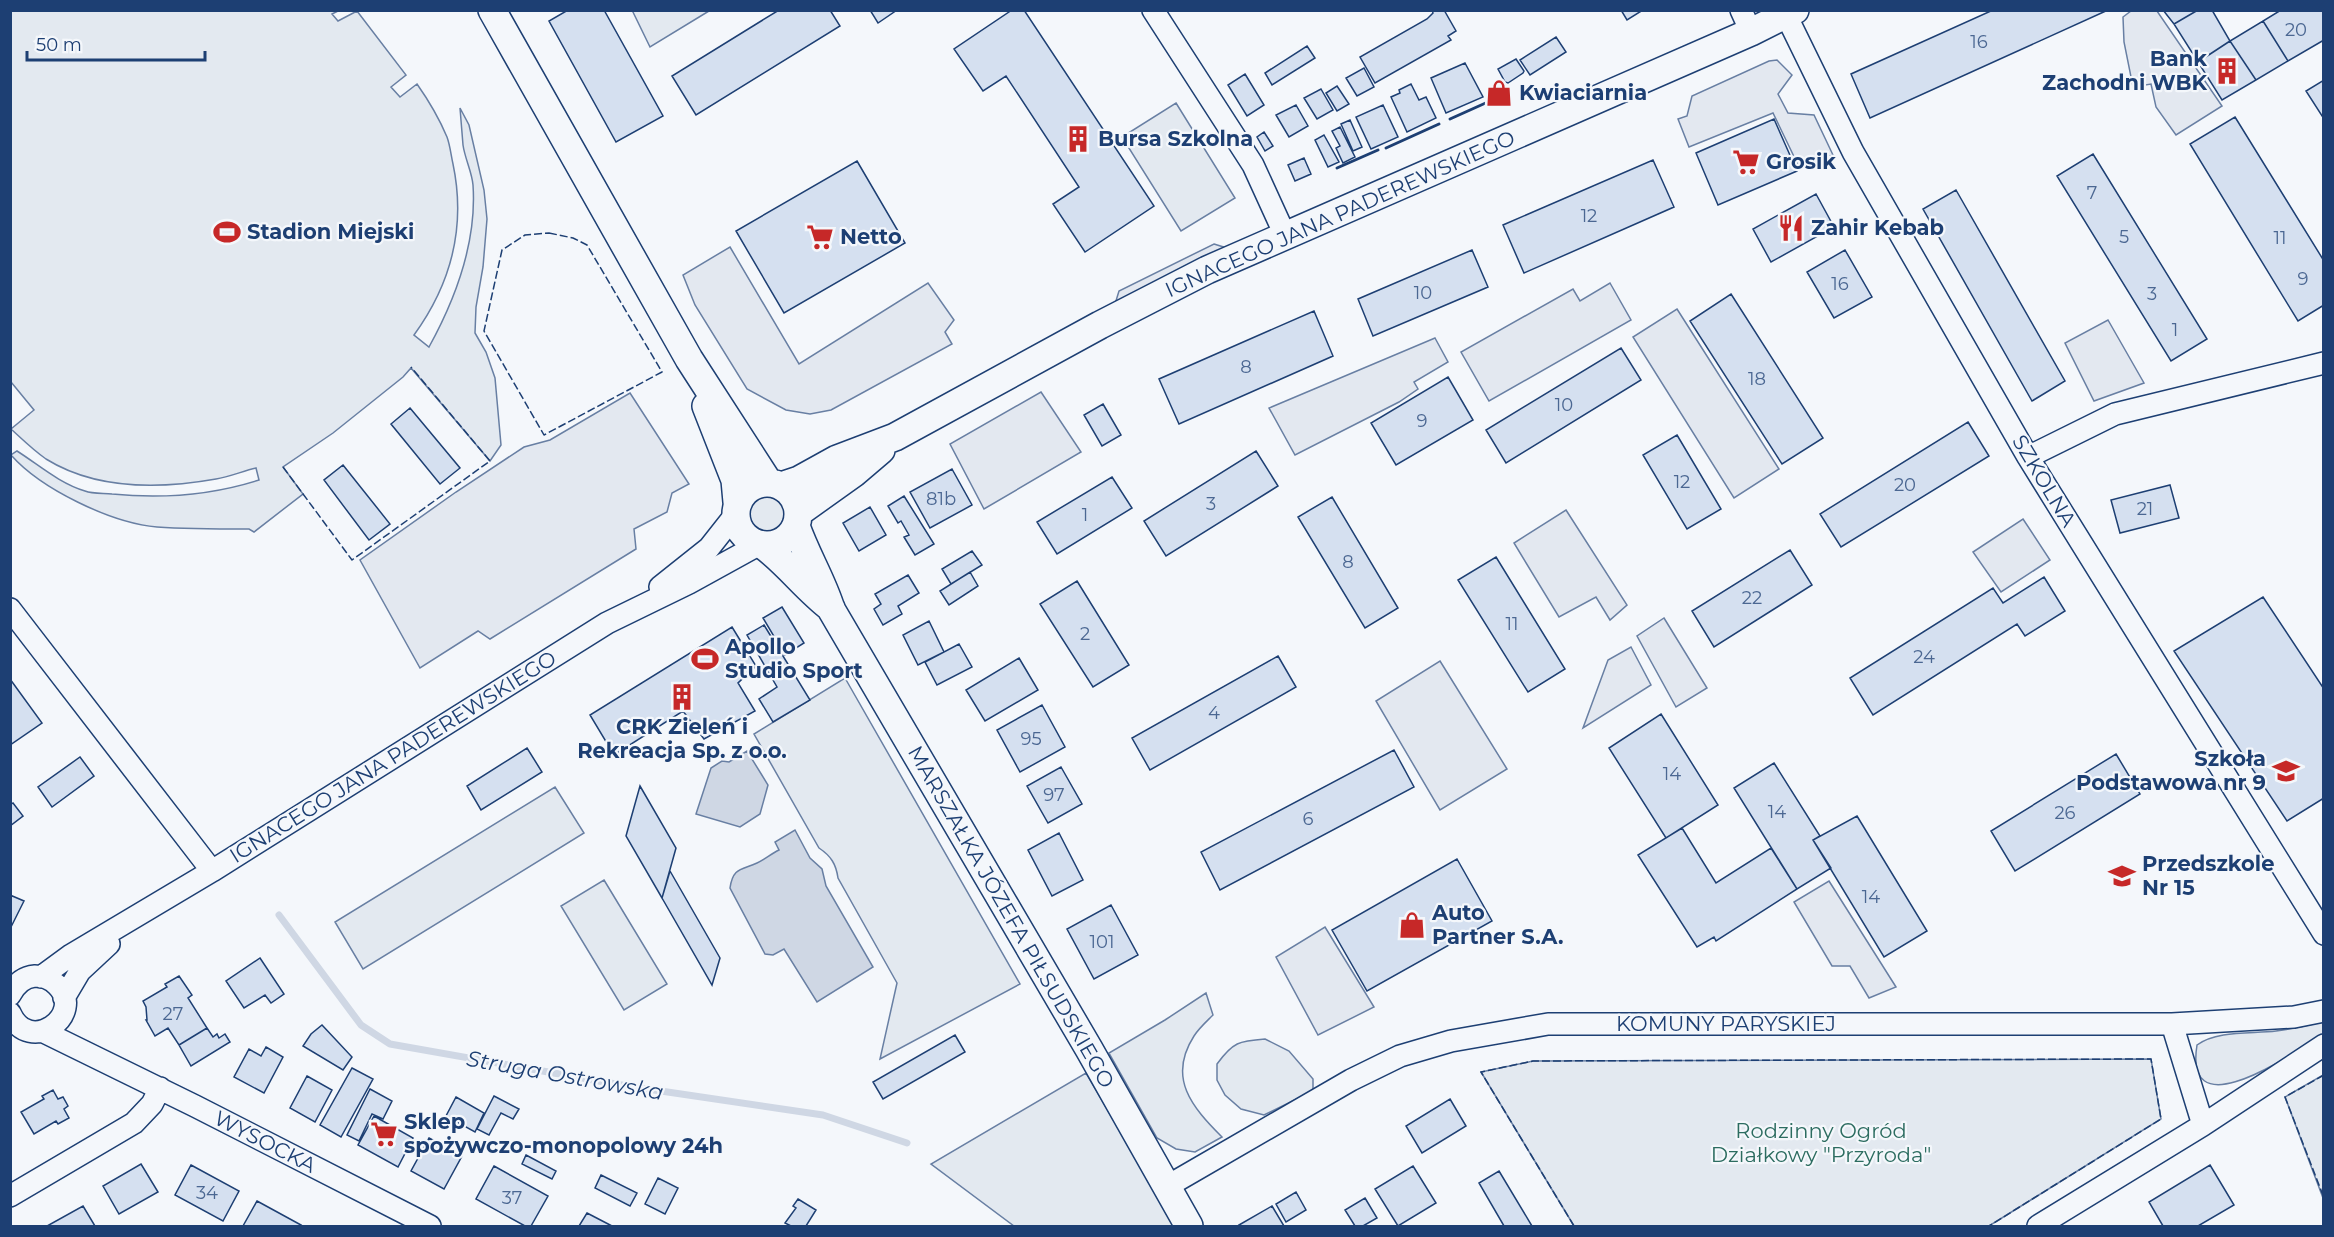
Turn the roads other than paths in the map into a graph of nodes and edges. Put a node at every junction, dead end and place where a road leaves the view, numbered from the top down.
1 (492, 10) edge
2 (1154, 10) edge
3 (1790, 13) edge
4 (1746, 21) edge
5 (1286, 235) junction
6 (689, 359) junction
7 (2324, 363) edge
8 (895, 437) junction
9 (2028, 456) junction
10 (775, 484) junction
11 (736, 509) junction
12 (797, 520) junction
13 (761, 545) junction
14 (10, 609) edge
15 (831, 609) junction
16 (632, 610) junction
17 (212, 871) junction
18 (156, 905) junction
19 (2324, 934) edge
20 (42, 977) junction
21 (11, 991) edge
22 (63, 1006) junction
23 (2324, 1011) edge
24 (12, 1017) edge
25 (2172, 1024) junction
26 (42, 1031) junction
27 (2324, 1045) edge
28 (98, 1059) junction
29 (159, 1088) junction
30 (2203, 1125) junction
31 (1166, 1187) junction
32 (10, 1196) edge
33 (430, 1227) edge
34 (1189, 1227) edge
35 (2038, 1227) edge

1 - 6 street
2 - 5 street
3 - 4 street, IGNACEGO JANA PADEREWSKIEGO
3 - 9 street, SZKOLNA
4 - 5 street, IGNACEGO JANA PADEREWSKIEGO
5 - 8 street, IGNACEGO JANA PADEREWSKIEGO
6 - 10 street
6 - 11 street
7 - 9 street
8 - 10 street
8 - 12 street
9 - 19 street, SZKOLNA
10 - 11 street
10 - 12 street
11 - 13 street
11 - 16 street
12 - 13 street
12 - 15 street
13 - 15 street
13 - 16 street
14 - 17 street
15 - 31 street, MARSZAŁKA JÓZEFA PIŁSUDSKIEGO
16 - 17 street, IGNACEGO JANA PADEREWSKIEGO
17 - 18 street, IGNACEGO JANA PADEREWSKIEGO
18 - 20 street, IGNACEGO JANA PADEREWSKIEGO
18 - 22 street, IGNACEGO JANA PADEREWSKIEGO
20 - 21 street, IGNACEGO JANA PADEREWSKIEGO
20 - 22 street, WYSOCKA
22 - 26 street, IGNACEGO JANA PADEREWSKIEGO
22 - 28 street, WYSOCKA
23 - 25 street, KOMUNY PARYSKIEJ
24 - 26 street, WYSOCKA
25 - 30 street
25 - 31 street, KOMUNY PARYSKIEJ
26 - 28 street, WYSOCKA
27 - 30 street
28 - 29 street, WYSOCKA
29 - 32 street
29 - 33 street, WYSOCKA
30 - 35 street
31 - 34 street, MARSZAŁKA JÓZEFA PIŁSUDSKIEGO

